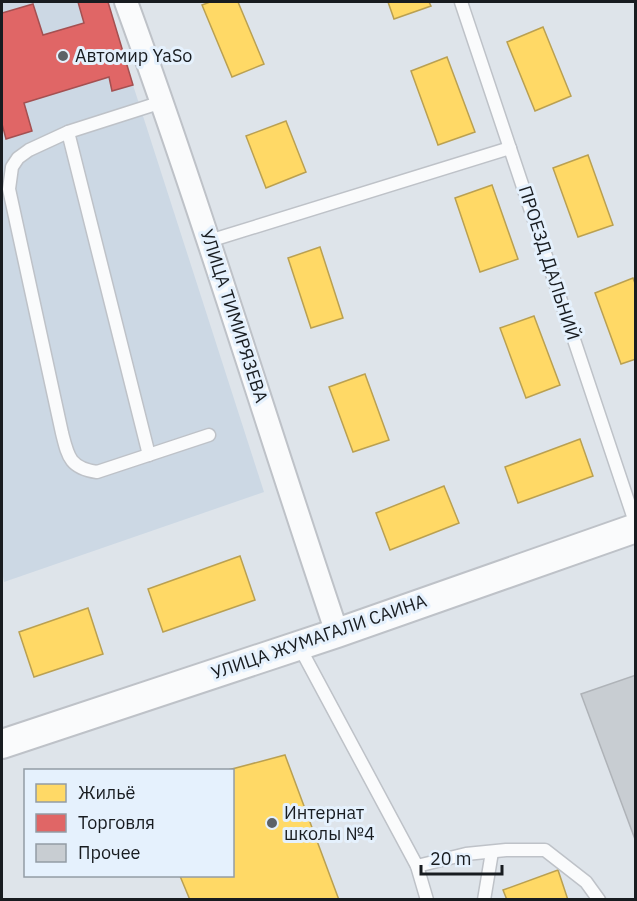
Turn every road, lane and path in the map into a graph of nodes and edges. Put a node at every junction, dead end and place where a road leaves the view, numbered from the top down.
1 (126, 2) edge
2 (462, 2) edge
3 (162, 102) junction
4 (68, 132) junction
5 (510, 148) junction
6 (209, 241) junction
7 (209, 435) dead end
8 (149, 455) junction
9 (636, 527) edge
10 (337, 633) junction
11 (298, 645) junction
12 (2, 744) edge
13 (492, 852) junction
14 (417, 866) junction
15 (427, 900) edge
16 (484, 900) edge
17 (600, 900) edge

1 - 3 street, УЛИЦА ТИМИРЯЗЕВА
2 - 5 lane, ПРОЕЗД ДАЛЬНИЙ
3 - 4 lane
3 - 6 street, УЛИЦА ТИМИРЯЗЕВА
4 - 8 lane
4 - 8 lane
5 - 6 lane
5 - 9 lane, ПРОЕЗД ДАЛЬНИЙ
6 - 10 street, УЛИЦА ТИМИРЯЗЕВА
7 - 8 lane
9 - 10 street, УЛИЦА ЖУМАГАЛИ САИНА
10 - 11 street, УЛИЦА ЖУМАГАЛИ САИНА
11 - 12 street, УЛИЦА ЖУМАГАЛИ САИНА
11 - 14 lane
13 - 14 lane
13 - 16 lane
13 - 17 lane
14 - 15 lane

